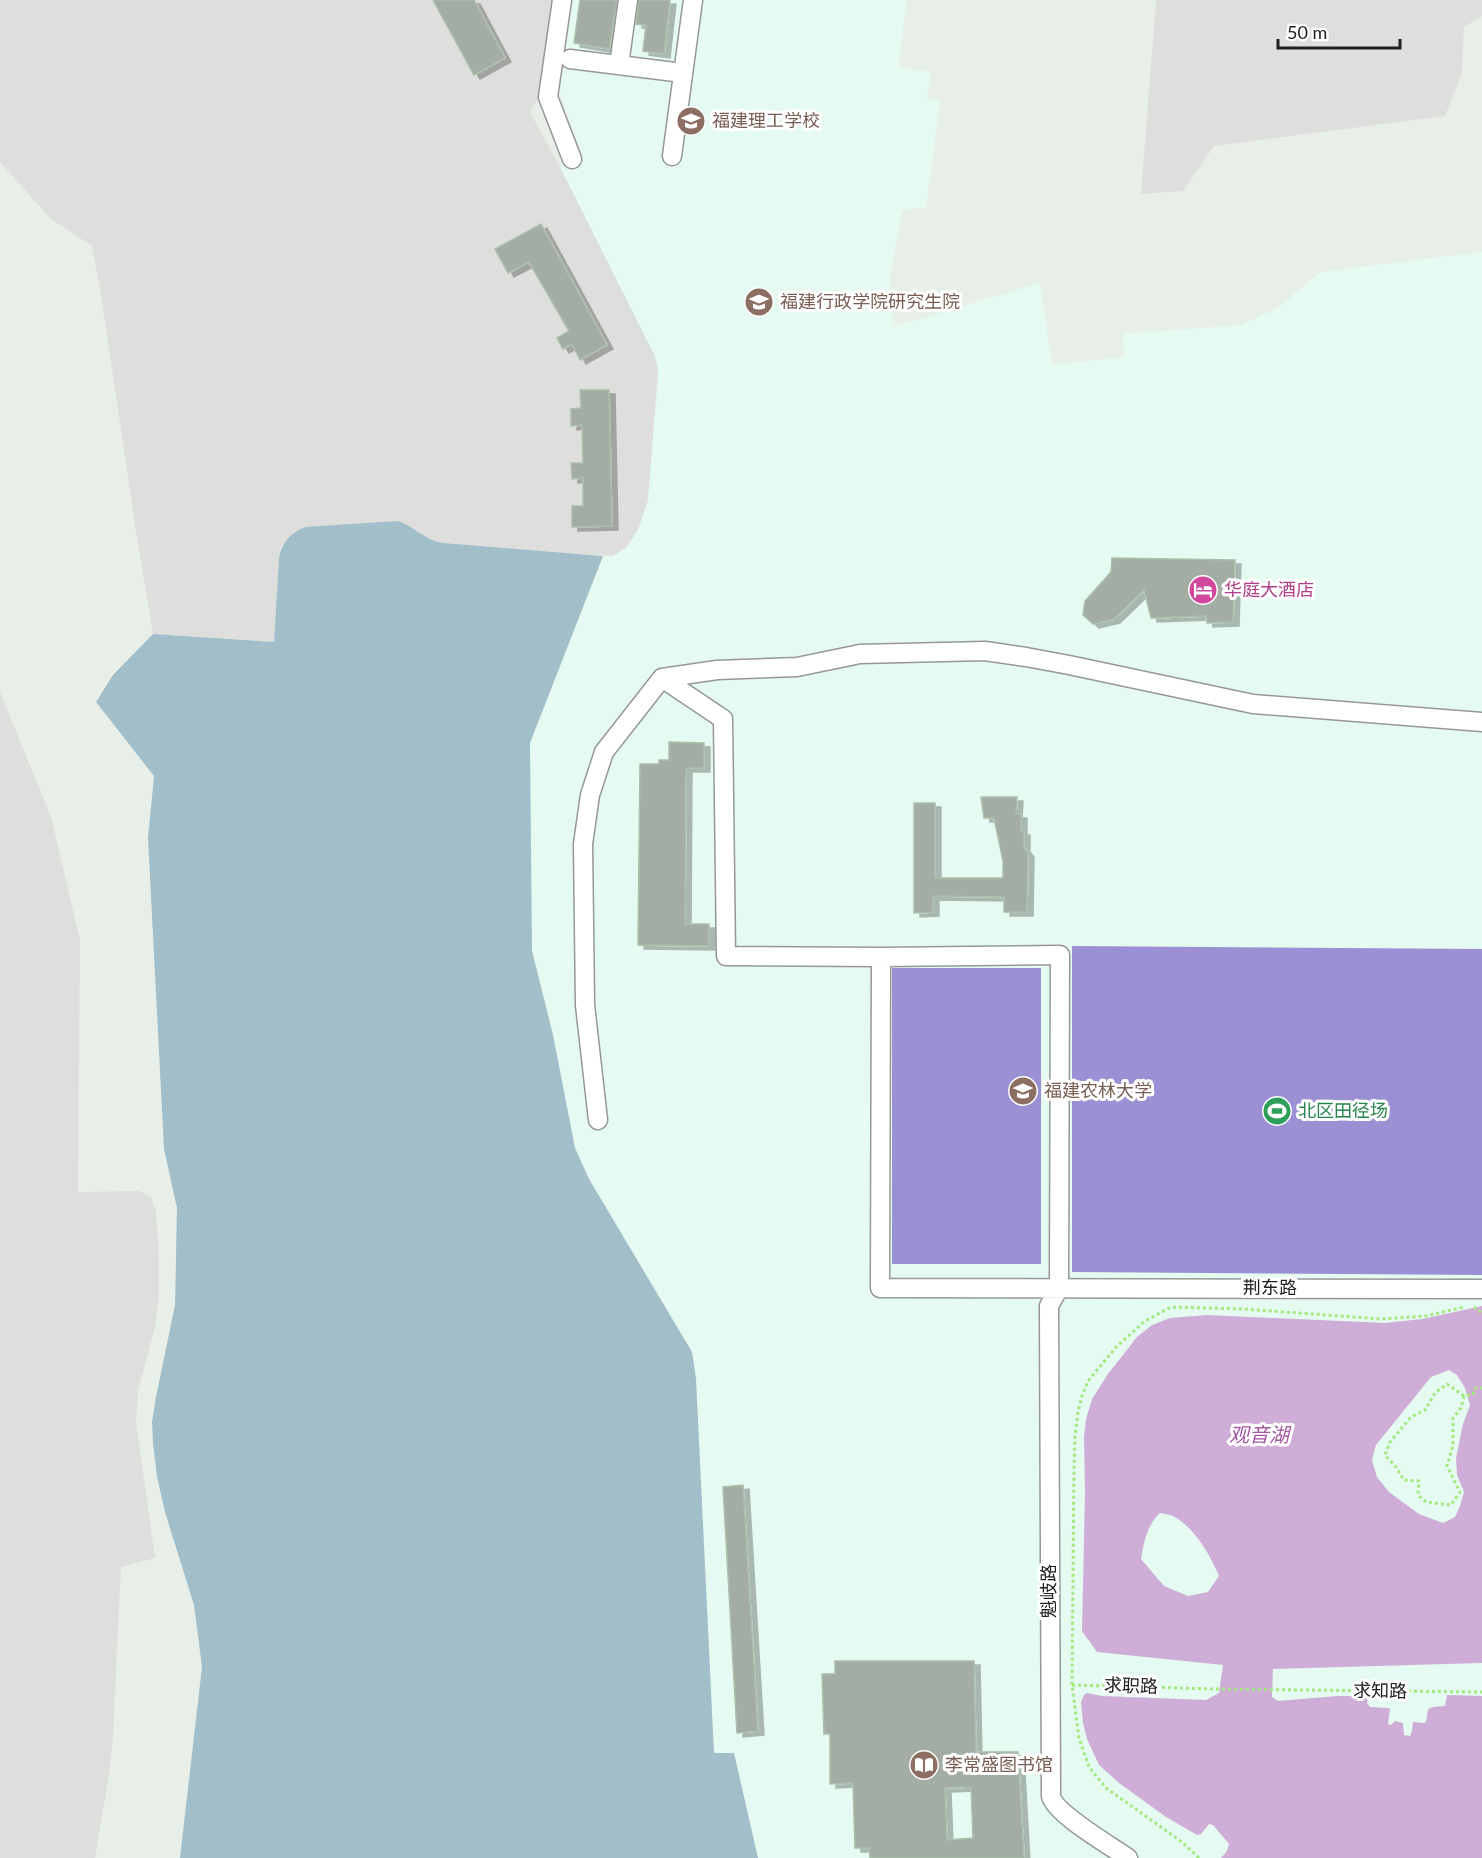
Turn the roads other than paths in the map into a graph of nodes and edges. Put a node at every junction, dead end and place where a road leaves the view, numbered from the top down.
1 (562, 0) edge
2 (628, 0) edge
3 (693, 0) edge
4 (570, 58) dead end
5 (619, 65) junction
6 (683, 73) junction
7 (672, 156) dead end
8 (572, 159) dead end
9 (662, 678) junction
10 (1482, 723) edge
11 (881, 957) junction
12 (598, 1120) dead end
13 (1059, 1288) junction
14 (1482, 1289) edge
15 (1128, 1858) edge

1 - 8 street
2 - 5 street
3 - 6 street
4 - 5 street
5 - 6 street
6 - 7 street
9 - 10 street
9 - 11 street
9 - 12 street
11 - 13 street, 荆东路
11 - 13 street, 魁岐路
13 - 14 street, 荆东路
13 - 15 street, 魁岐路

